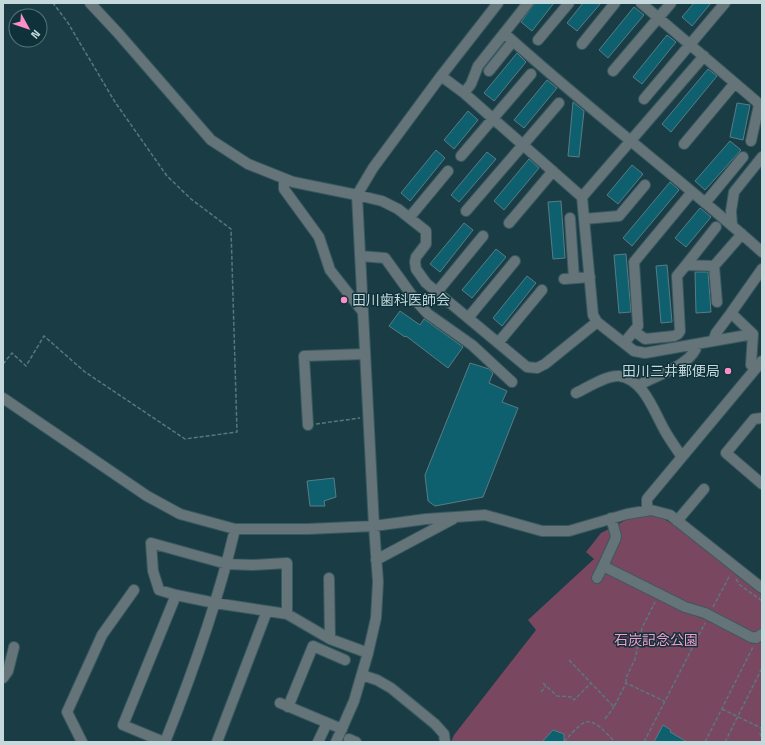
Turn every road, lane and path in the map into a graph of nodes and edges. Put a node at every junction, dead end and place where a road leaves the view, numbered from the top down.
1 (53, 3) edge
2 (90, 3) edge
3 (498, 3) edge
4 (528, 3) edge
5 (569, 3) edge
6 (615, 3) edge
7 (642, 3) edge
8 (671, 3) edge
9 (725, 3) edge
10 (658, 17) junction
11 (504, 33) junction
12 (538, 40) dead end
13 (513, 41) junction
14 (582, 44) dead end
15 (690, 44) junction
16 (704, 56) junction
17 (613, 70) dead end
18 (489, 71) dead end
19 (531, 74) dead end
20 (441, 76) junction
21 (735, 84) junction
22 (464, 93) junction
23 (644, 99) dead end
24 (559, 103) dead end
25 (760, 107) edge
26 (493, 119) junction
27 (630, 141) junction
28 (751, 141) dead end
29 (684, 144) dead end
30 (523, 145) junction
31 (461, 156) dead end
32 (743, 157) dead end
33 (762, 157) edge
34 (448, 171) dead end
35 (553, 172) junction
36 (284, 179) junction
37 (645, 185) dead end
38 (692, 192) junction
39 (357, 195) junction
40 (582, 197) junction
41 (705, 203) junction
42 (466, 211) dead end
43 (409, 218) junction
44 (570, 218) dead end
45 (584, 219) junction
46 (509, 223) dead end
47 (732, 225) junction
48 (716, 227) dead end
49 (742, 234) junction
50 (483, 236) dead end
51 (762, 252) edge
52 (360, 256) junction
53 (515, 261) dead end
54 (686, 265) junction
55 (714, 266) junction
56 (762, 269) edge
57 (590, 277) junction
58 (574, 278) junction
59 (564, 279) dead end
60 (542, 290) dead end
61 (437, 292) junction
62 (717, 302) dead end
63 (363, 312) junction
64 (731, 313) junction
65 (468, 318) junction
66 (597, 322) junction
67 (634, 331) junction
68 (753, 334) junction
69 (713, 341) junction
70 (498, 343) junction
71 (624, 343) junction
72 (697, 344) junction
73 (365, 354) junction
74 (3, 364) edge
75 (759, 365) edge
76 (512, 382) dead end
77 (639, 386) junction
78 (576, 393) dead end
79 (3, 398) edge
80 (368, 417) junction
81 (762, 418) edge
82 (308, 425) joint
83 (682, 456) junction
84 (762, 484) edge
85 (704, 489) dead end
86 (646, 511) junction
87 (457, 517) junction
88 (611, 518) junction
89 (678, 521) junction
90 (374, 526) junction
91 (235, 529) junction
92 (376, 560) junction
93 (227, 564) junction
94 (603, 566) junction
95 (329, 578) dead end
96 (597, 578) dead end
97 (736, 579) dead end
98 (760, 584) edge
99 (134, 590) dead end
100 (176, 595) junction
101 (656, 600) dead end
102 (762, 601) edge
103 (215, 603) junction
104 (267, 611) junction
105 (287, 614) junction
106 (762, 634) edge
107 (330, 639) junction
108 (14, 647) dead end
109 (753, 647) dead end
110 (368, 653) junction
111 (345, 660) dead end
112 (569, 660) dead end
113 (762, 668) edge
114 (362, 675) junction
115 (3, 678) edge
116 (543, 683) dead end
117 (591, 683) junction
118 (626, 683) junction
119 (546, 686) junction
120 (541, 692) dead end
121 (664, 701) dead end
122 (614, 707) junction
123 (722, 709) junction
124 (737, 716) junction
125 (606, 719) dead end
126 (327, 723) junction
127 (762, 727) edge
128 (342, 729) junction
129 (762, 739) edge
130 (82, 742) edge
131 (165, 742) edge
132 (217, 742) edge
133 (318, 742) edge
134 (336, 742) edge
135 (445, 742) edge
136 (564, 742) edge
137 (615, 742) edge
138 (705, 742) edge
139 (725, 742) edge

1 - 74 path
2 - 36 street
3 - 20 street
4 - 11 street
5 - 12 street
6 - 14 street
7 - 10 street
8 - 10 street
9 - 15 street
10 - 15 street
10 - 17 street
11 - 13 street
11 - 22 street
13 - 18 street
13 - 27 street
15 - 16 street
15 - 23 street
16 - 21 street
16 - 27 street
19 - 26 street
20 - 22 street
20 - 39 street
21 - 25 street
21 - 29 street
22 - 26 street
24 - 30 street
25 - 28 street
26 - 30 street
26 - 31 street
27 - 38 street
27 - 40 street
30 - 35 street
30 - 42 street
32 - 41 street
33 - 47 street
34 - 43 street
35 - 40 street
35 - 46 street
36 - 39 street
36 - 63 street
37 - 45 street
38 - 41 street
38 - 67 street
39 - 43 street
39 - 52 street
40 - 45 street
41 - 47 street
43 - 61 street
44 - 58 street
45 - 57 street
47 - 49 street
48 - 54 street
49 - 51 street
49 - 55 street
50 - 61 street
52 - 63 street
52 - 76 street
53 - 65 street
54 - 55 street
54 - 67 street
55 - 62 street
56 - 64 street
57 - 58 street
57 - 66 street
58 - 59 street
60 - 70 street
61 - 65 street
63 - 73 street
64 - 68 street
64 - 69 street
65 - 70 street
66 - 70 street
66 - 71 street
67 - 71 street
68 - 69 street
68 - 75 street
69 - 72 street
71 - 72 street
72 - 77 street
73 - 80 street
73 - 82 street
75 - 83 street
77 - 78 street
77 - 83 street
79 - 91 street
80 - 82 path
80 - 90 street
81 - 84 street
83 - 86 street
85 - 89 street
86 - 88 street
86 - 89 street
87 - 88 street
87 - 90 street
87 - 92 street
88 - 94 street
89 - 98 street
90 - 91 street
90 - 92 street
91 - 93 street
92 - 110 street
93 - 100 street
93 - 103 street
93 - 105 street
94 - 96 street
94 - 106 street
95 - 107 street
97 - 102 path
99 - 130 street
100 - 103 street
100 - 131 street
101 - 118 path
103 - 104 street
103 - 131 street
104 - 105 street
104 - 132 street
105 - 107 street
107 - 110 street
108 - 115 street
109 - 123 path
110 - 114 street
111 - 126 street
112 - 117 path
113 - 124 path
114 - 128 street
114 - 135 street
116 - 119 path
117 - 119 path
117 - 122 path
118 - 121 path
118 - 122 path
119 - 120 path
122 - 125 path
123 - 124 path
123 - 138 path
124 - 127 path
124 - 139 path
126 - 128 street
126 - 133 street
127 - 129 path
128 - 134 street
136 - 137 path

